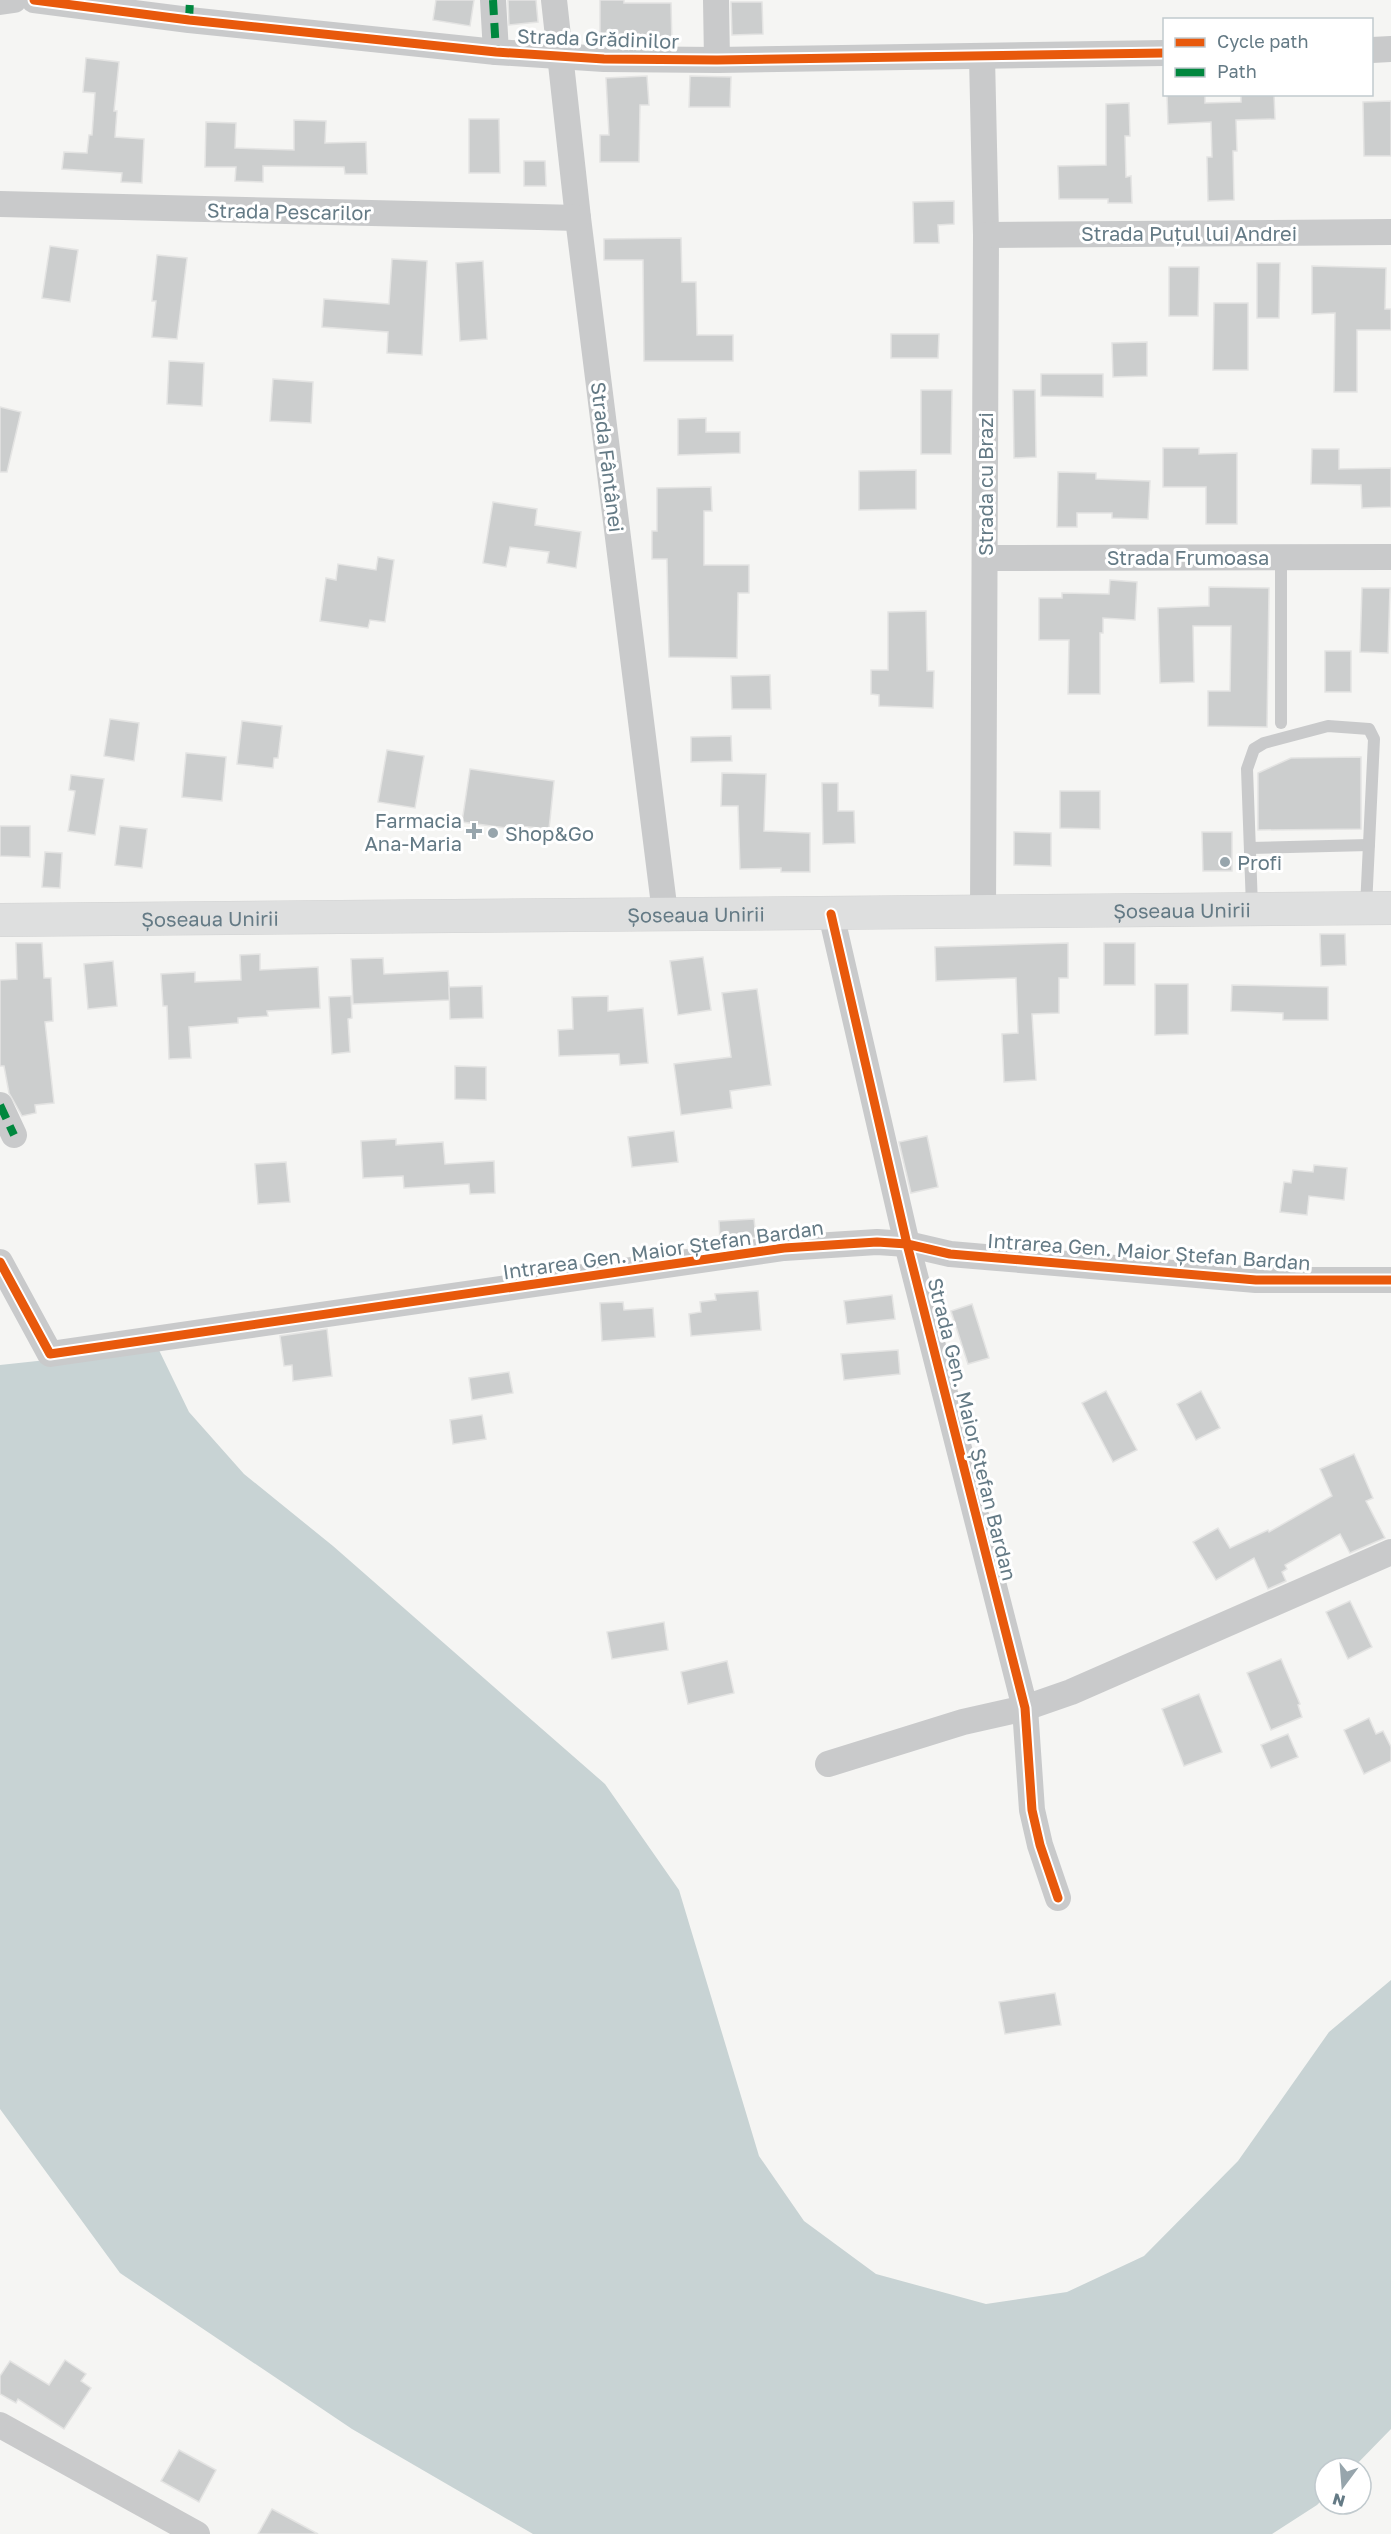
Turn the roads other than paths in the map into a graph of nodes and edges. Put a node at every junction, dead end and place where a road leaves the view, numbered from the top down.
1 (14, 0) edge
2 (34, 0) edge
3 (493, 0) edge
4 (554, 0) edge
5 (716, 0) edge
6 (0, 2) edge
7 (190, 10) edge
8 (1391, 49) edge
9 (1373, 50) edge
10 (496, 52) junction
11 (1163, 54) edge
12 (559, 56) junction
13 (982, 57) junction
14 (717, 60) junction
15 (0, 204) edge
16 (578, 218) junction
17 (1391, 232) edge
18 (986, 235) junction
19 (1281, 557) junction
20 (1391, 557) edge
21 (985, 558) junction
22 (1281, 723) dead end
23 (1369, 845) junction
24 (1250, 848) junction
25 (1378, 908) edge
26 (1252, 909) junction
27 (982, 912) junction
28 (665, 914) junction
29 (831, 914) junction
30 (0, 920) edge
31 (0, 1105) edge
32 (14, 1135) dead end
33 (907, 1244) junction
34 (0, 1262) edge
35 (1391, 1280) edge
36 (1391, 1552) edge
37 (1024, 1708) junction
38 (828, 1764) dead end
39 (1059, 1898) dead end
40 (0, 2425) edge
41 (197, 2534) edge

1 - 6 street
2 - 7 street, Strada Grădinilor
3 - 10 street
4 - 12 street, Strada Fântânei
5 - 14 street
7 - 10 street, Strada Grădinilor
8 - 9 street
10 - 12 street, Strada Grădinilor
11 - 13 street, Strada Grădinilor
12 - 14 street, Strada Grădinilor
12 - 16 street, Strada Fântânei
13 - 14 street, Strada Grădinilor
13 - 18 street, Strada cu Brazi
15 - 16 street, Strada Pescarilor
16 - 28 street, Strada Fântânei
17 - 18 street, Strada Puțul lui Andrei
18 - 21 street, Strada cu Brazi
19 - 20 street, Strada Frumoasa
19 - 21 street, Strada Frumoasa
19 - 22 lane
21 - 27 street, Strada cu Brazi
23 - 24 lane
23 - 24 lane
23 - 25 lane
24 - 26 lane
25 - 26 main road, Șoseaua Unirii
26 - 27 main road, Șoseaua Unirii
27 - 29 main road, Șoseaua Unirii
28 - 29 main road, Șoseaua Unirii
28 - 30 main road, Șoseaua Unirii
29 - 33 street, Strada Gen. Maior Ștefan Bardan
31 - 32 street
33 - 34 street, Intrarea Gen. Maior Ștefan Bardan
33 - 35 street, Intrarea Gen. Maior Ștefan Bardan
33 - 37 street, Strada Gen. Maior Ștefan Bardan
36 - 37 street
37 - 38 street
37 - 39 street, Strada Gen. Maior Ștefan Bardan
40 - 41 street

